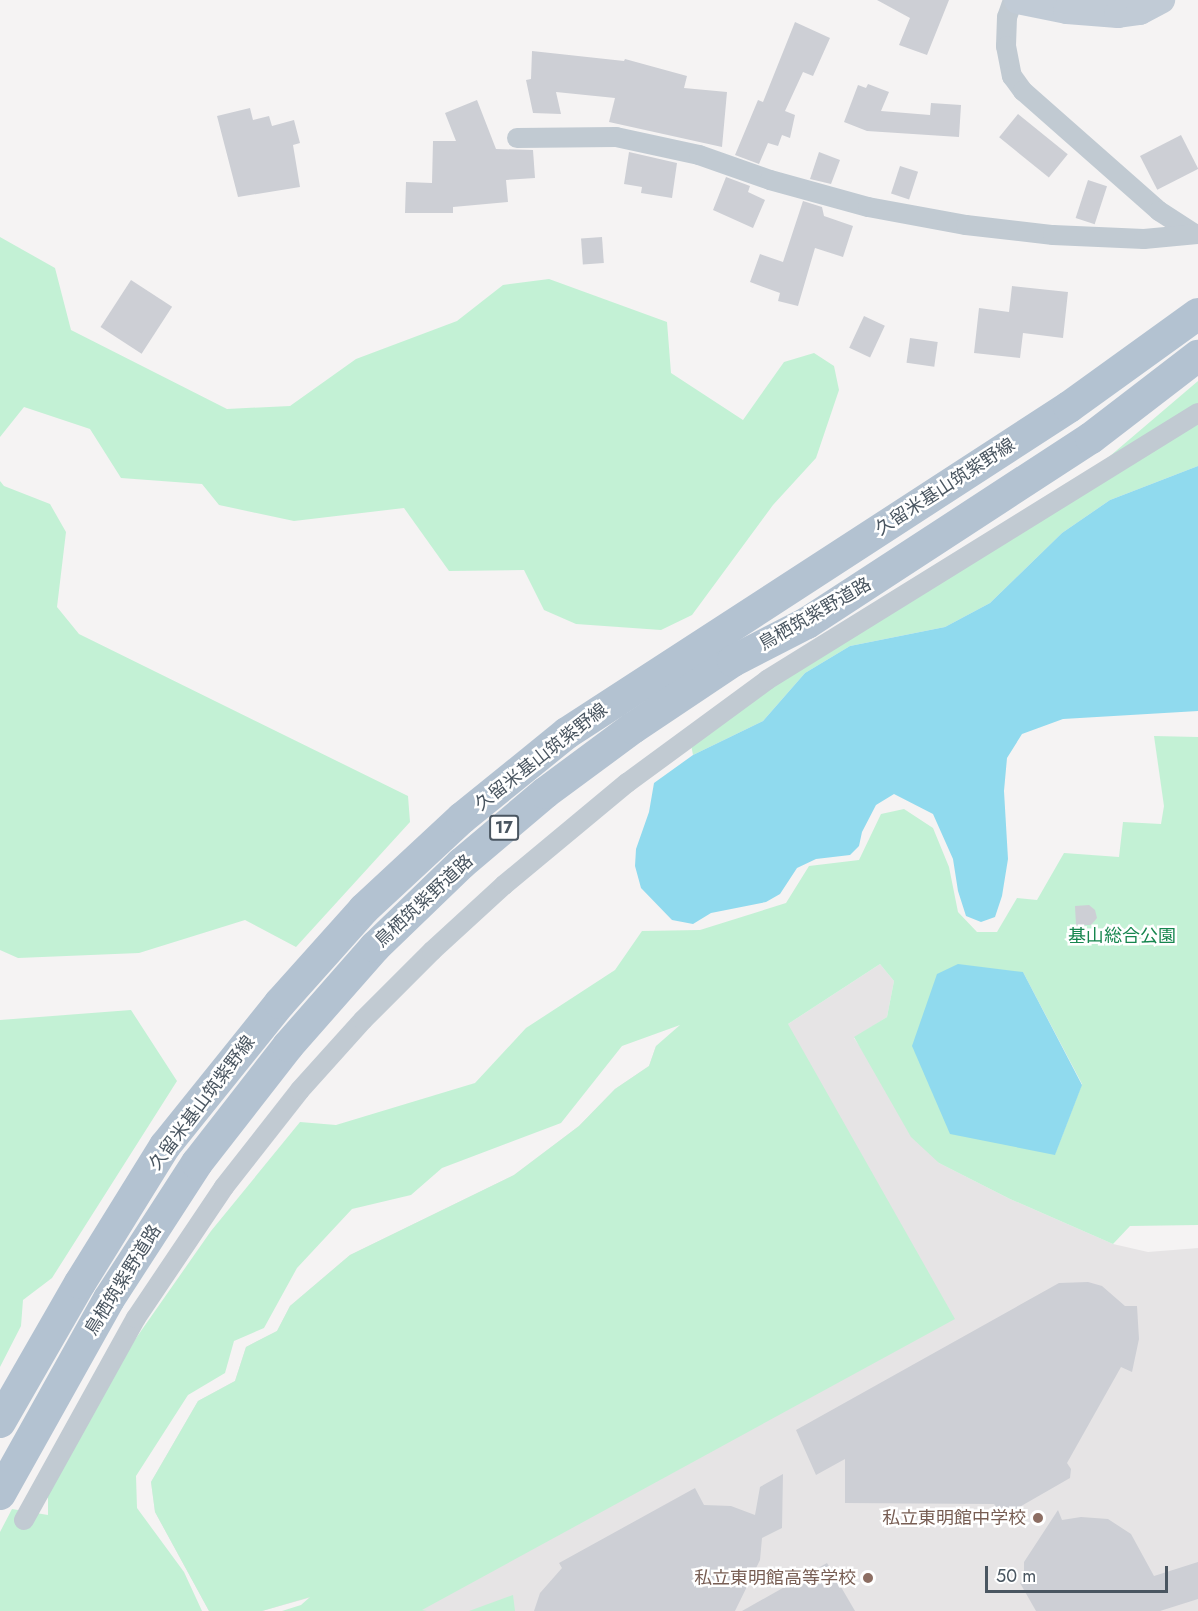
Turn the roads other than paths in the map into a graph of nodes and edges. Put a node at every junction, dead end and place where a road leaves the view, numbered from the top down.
1 (1015, 0) edge
2 (1161, 0) edge
3 (517, 138) dead end
4 (1196, 234) edge
5 (1198, 314) edge
6 (1198, 356) edge
7 (1198, 413) edge
8 (0, 1422) edge
9 (0, 1494) edge
10 (24, 1520) dead end

1 - 2 street
1 - 4 street
3 - 4 street
5 - 8 main road, 久留米基山筑紫野線 / 17
6 - 9 main road, 鳥栖筑紫野道路 / 17
7 - 10 street

